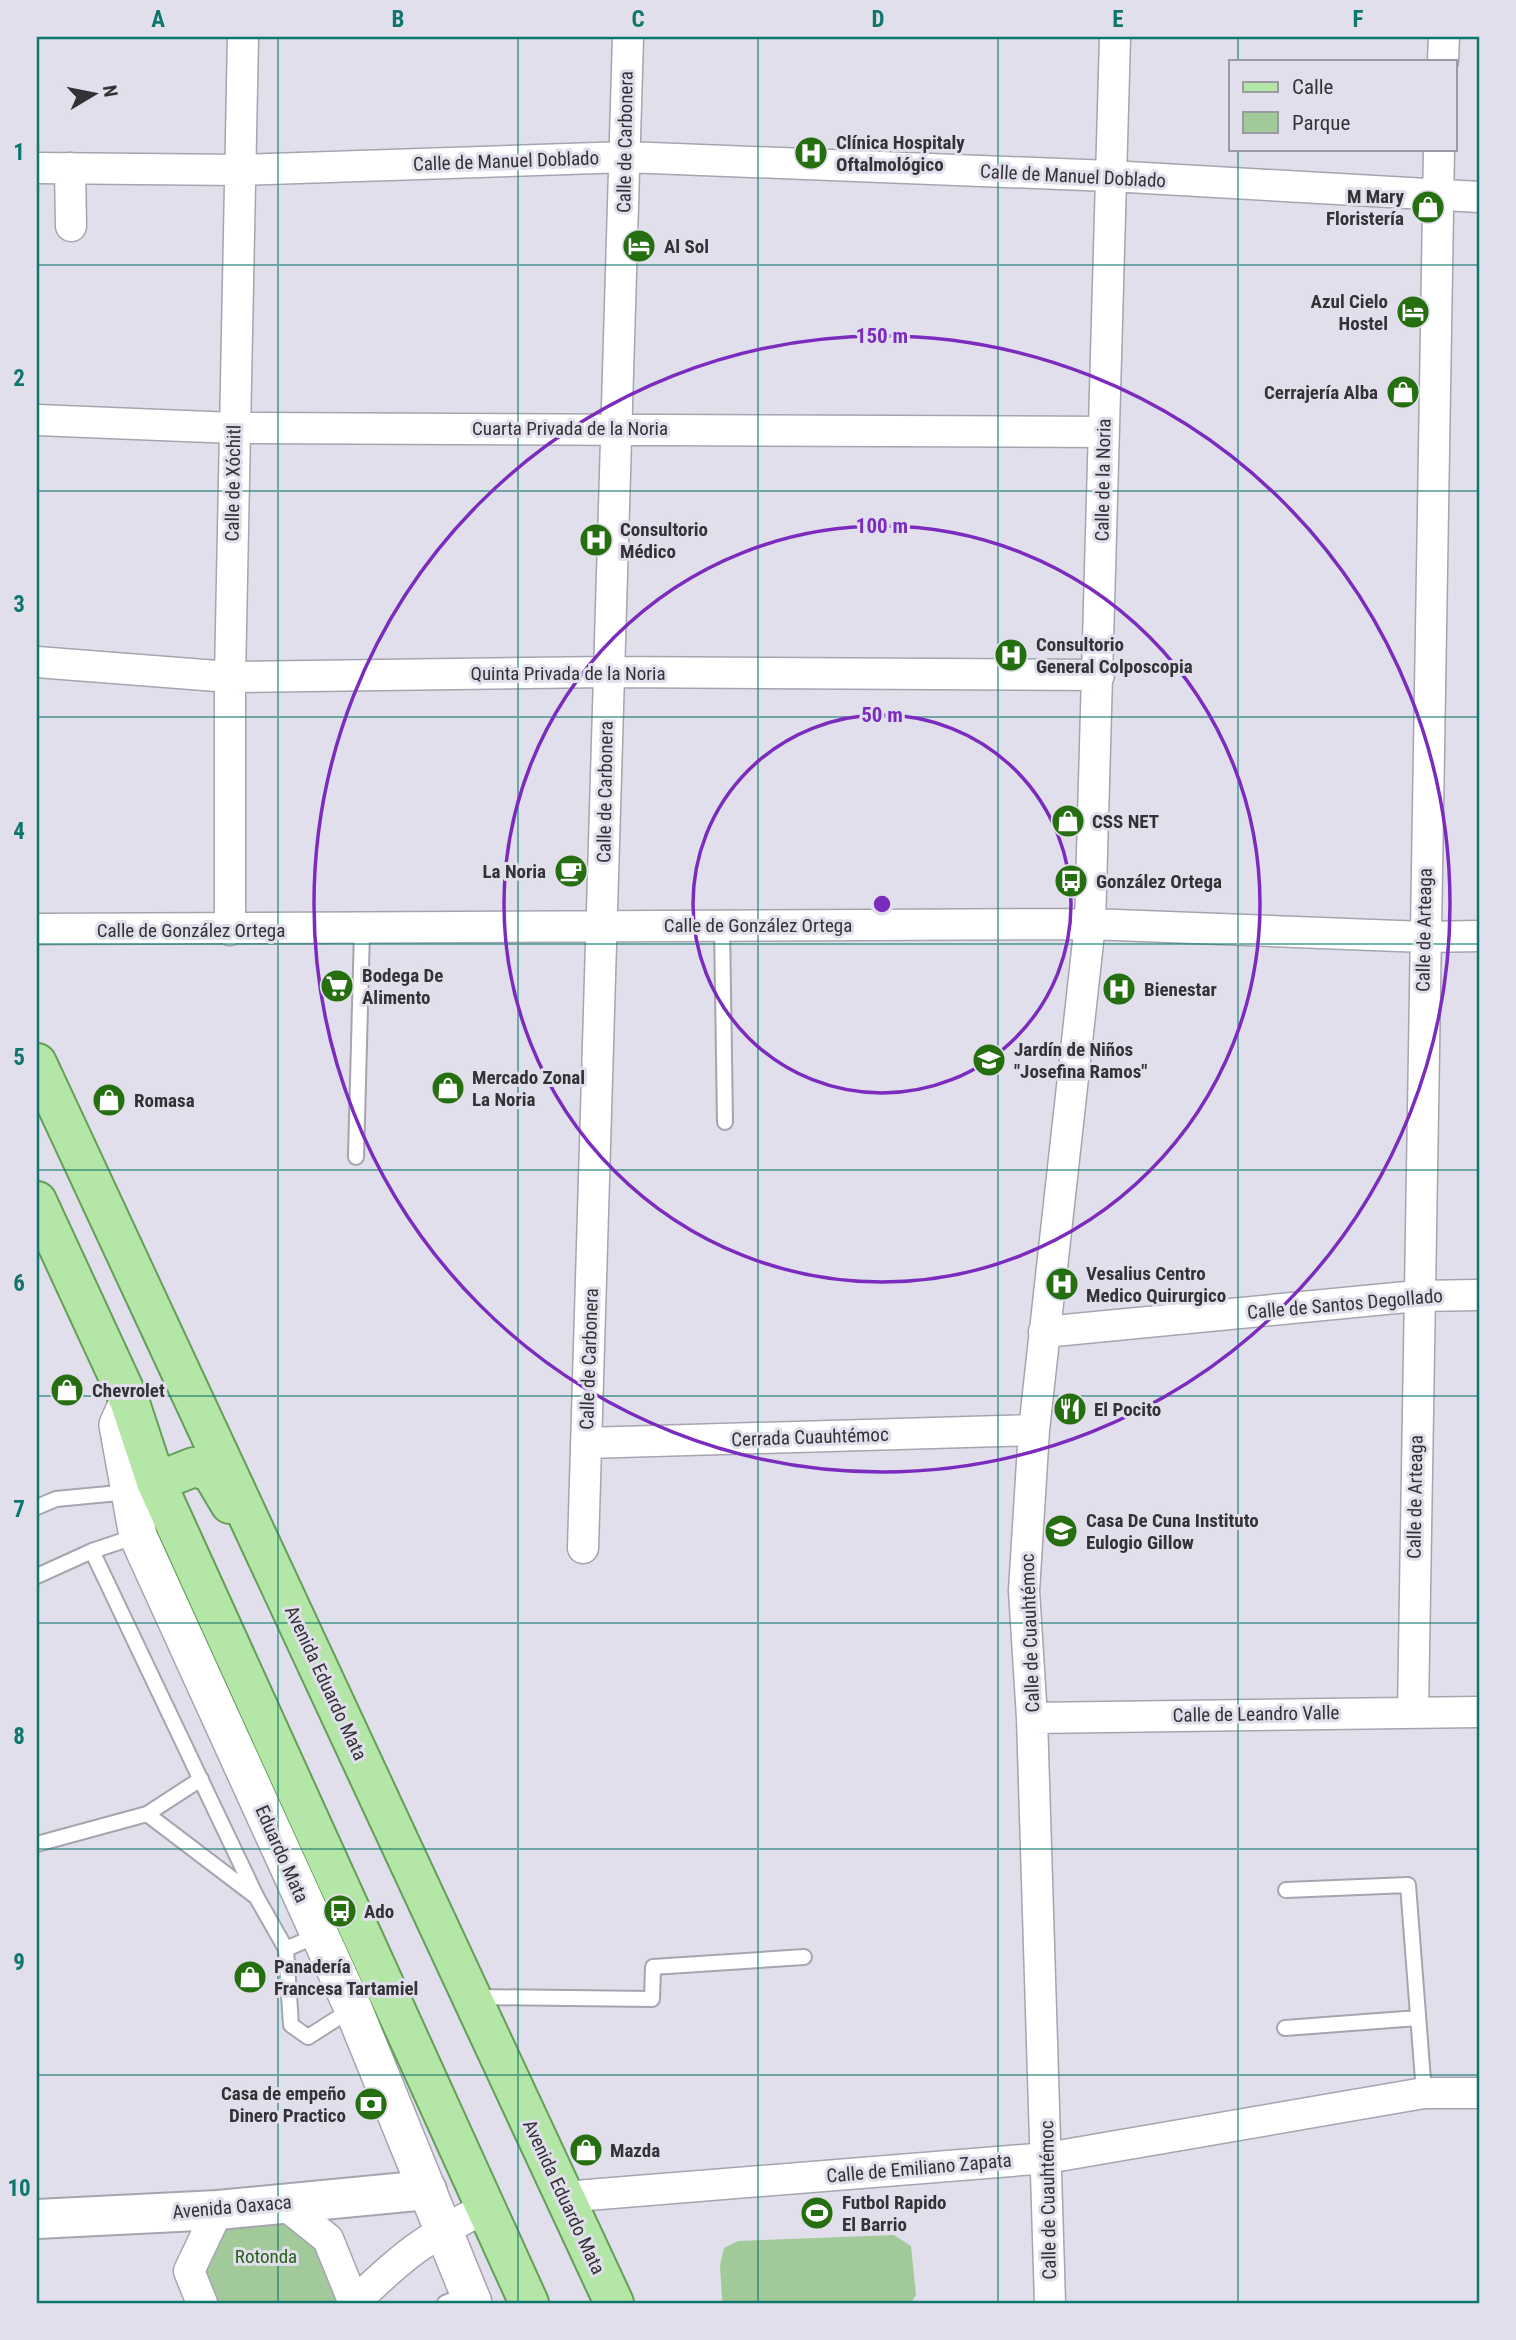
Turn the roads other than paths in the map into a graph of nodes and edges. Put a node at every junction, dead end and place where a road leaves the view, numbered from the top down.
1 (243, 37) edge
2 (628, 37) edge
3 (1115, 37) edge
4 (1444, 37) edge
5 (1443, 60) edge
6 (1439, 150) edge
7 (626, 157) junction
8 (37, 168) edge
9 (70, 168) junction
10 (240, 170) junction
11 (1110, 177) junction
12 (1437, 195) junction
13 (1479, 197) edge
14 (71, 226) dead end
15 (37, 420) edge
16 (615, 427) junction
17 (234, 428) junction
18 (1104, 432) junction
19 (37, 662) edge
20 (608, 672) junction
21 (1099, 676) junction
22 (230, 677) junction
23 (1090, 924) junction
24 (722, 925) junction
25 (602, 927) junction
26 (37, 929) edge
27 (230, 930) junction
28 (362, 930) junction
29 (1479, 936) edge
30 (1423, 937) junction
31 (37, 1063) edge
32 (725, 1122) dead end
33 (356, 1157) dead end
34 (40, 1213) edge
35 (1479, 1295) edge
36 (1418, 1296) junction
37 (1044, 1332) junction
38 (1034, 1430) junction
39 (586, 1443) junction
40 (143, 1487) junction
41 (37, 1507) edge
42 (138, 1536) junction
43 (583, 1548) dead end
44 (92, 1551) junction
45 (37, 1576) edge
46 (295, 1615) junction
47 (1413, 1712) junction
48 (1479, 1712) edge
49 (1032, 1718) junction
50 (201, 1779) junction
51 (147, 1814) junction
52 (37, 1844) edge
53 (1286, 1890) dead end
54 (257, 1898) junction
55 (302, 1942) junction
56 (804, 1957) dead end
57 (471, 1996) junction
58 (353, 2008) junction
59 (1419, 2018) junction
60 (1285, 2028) dead end
61 (1424, 2093) junction
62 (1479, 2093) edge
63 (1047, 2158) junction
64 (427, 2190) junction
65 (563, 2197) junction
66 (283, 2203) junction
67 (487, 2208) junction
68 (218, 2210) junction
69 (37, 2219) edge
70 (445, 2227) junction
71 (462, 2300) edge
72 (202, 2303) edge
73 (354, 2303) edge
74 (529, 2303) edge
75 (614, 2303) edge
76 (1050, 2303) edge

1 - 10 street, Calle de Xóchitl
2 - 7 street, Calle de Carbonera
3 - 11 street, Calle de la Noria
4 - 5 street
6 - 12 street, Calle de Arteaga
7 - 10 street, Calle de Manuel Doblado
7 - 11 street, Calle de Manuel Doblado
7 - 16 street, Calle de Carbonera
8 - 9 street, Calle de Manuel Doblado
9 - 10 street, Calle de Manuel Doblado
9 - 14 street
10 - 17 street, Calle de Xóchitl
11 - 12 street, Calle de Manuel Doblado
11 - 18 street, Calle de la Noria
12 - 13 street, Calle de Manuel Doblado
12 - 30 street, Calle de Arteaga
15 - 17 street, Cuarta Privada de la Noria
16 - 17 street, Cuarta Privada de la Noria
16 - 18 street, Cuarta Privada de la Noria
16 - 20 street, Calle de Carbonera
17 - 22 street, Calle de Xóchitl
18 - 21 street, Calle de la Noria
19 - 22 street, Quinta Privada de la Noria
20 - 21 street, Quinta Privada de la Noria
20 - 22 street, Quinta Privada de la Noria
20 - 25 street, Calle de Carbonera
21 - 23 street, Calle de la Noria
22 - 27 street, Calle de Xóchitl
23 - 24 street, Calle de González Ortega
23 - 30 street, Calle de González Ortega
23 - 37 street, Calle de Cuauhtémoc
24 - 25 street, Calle de González Ortega
24 - 32 lane
25 - 28 street, Calle de González Ortega
25 - 39 street, Calle de Carbonera
26 - 27 street, Calle de González Ortega
27 - 28 street, Calle de González Ortega
28 - 33 lane
29 - 30 street, Calle de González Ortega
30 - 36 street, Calle de Arteaga
31 - 46 main road, Avenida Eduardo Mata
34 - 40 main road
35 - 36 street, Calle de Santos Degollado
36 - 37 street, Calle de Santos Degollado
36 - 47 street, Calle de Arteaga
37 - 38 street, Calle de Cuauhtémoc
38 - 39 street, Cerrada Cuauhtémoc
38 - 49 street, Calle de Cuauhtémoc
39 - 43 street, Calle de Carbonera
40 - 41 lane
40 - 42 street, Eduardo Mata
40 - 46 main road
40 - 67 main road
42 - 44 lane
42 - 55 street, Eduardo Mata
44 - 45 lane
44 - 50 lane
46 - 57 main road, Avenida Eduardo Mata
47 - 48 street, Calle de Leandro Valle
47 - 49 street, Calle de Leandro Valle
49 - 63 street, Calle de Cuauhtémoc
50 - 51 lane
50 - 54 lane
51 - 52 lane
51 - 54 lane
53 - 59 lane
54 - 55 lane
55 - 58 street, Eduardo Mata
55 - 58 lane
56 - 57 lane
57 - 65 main road, Avenida Eduardo Mata
58 - 64 street, Eduardo Mata
59 - 60 lane
59 - 61 lane
61 - 62 street, Calle de Emiliano Zapata
61 - 63 street, Calle de Emiliano Zapata
63 - 65 street, Calle de Emiliano Zapata
63 - 76 street, Calle de Cuauhtémoc
64 - 66 main road, Avenida Oaxaca
64 - 70 street, Eduardo Mata
65 - 75 main road, Avenida Eduardo Mata
66 - 68 main road, Avenida Oaxaca
66 - 73 street
67 - 70 street
67 - 74 main road
68 - 69 main road, Avenida Oaxaca
68 - 72 street
70 - 71 street, Eduardo Mata
70 - 73 street

